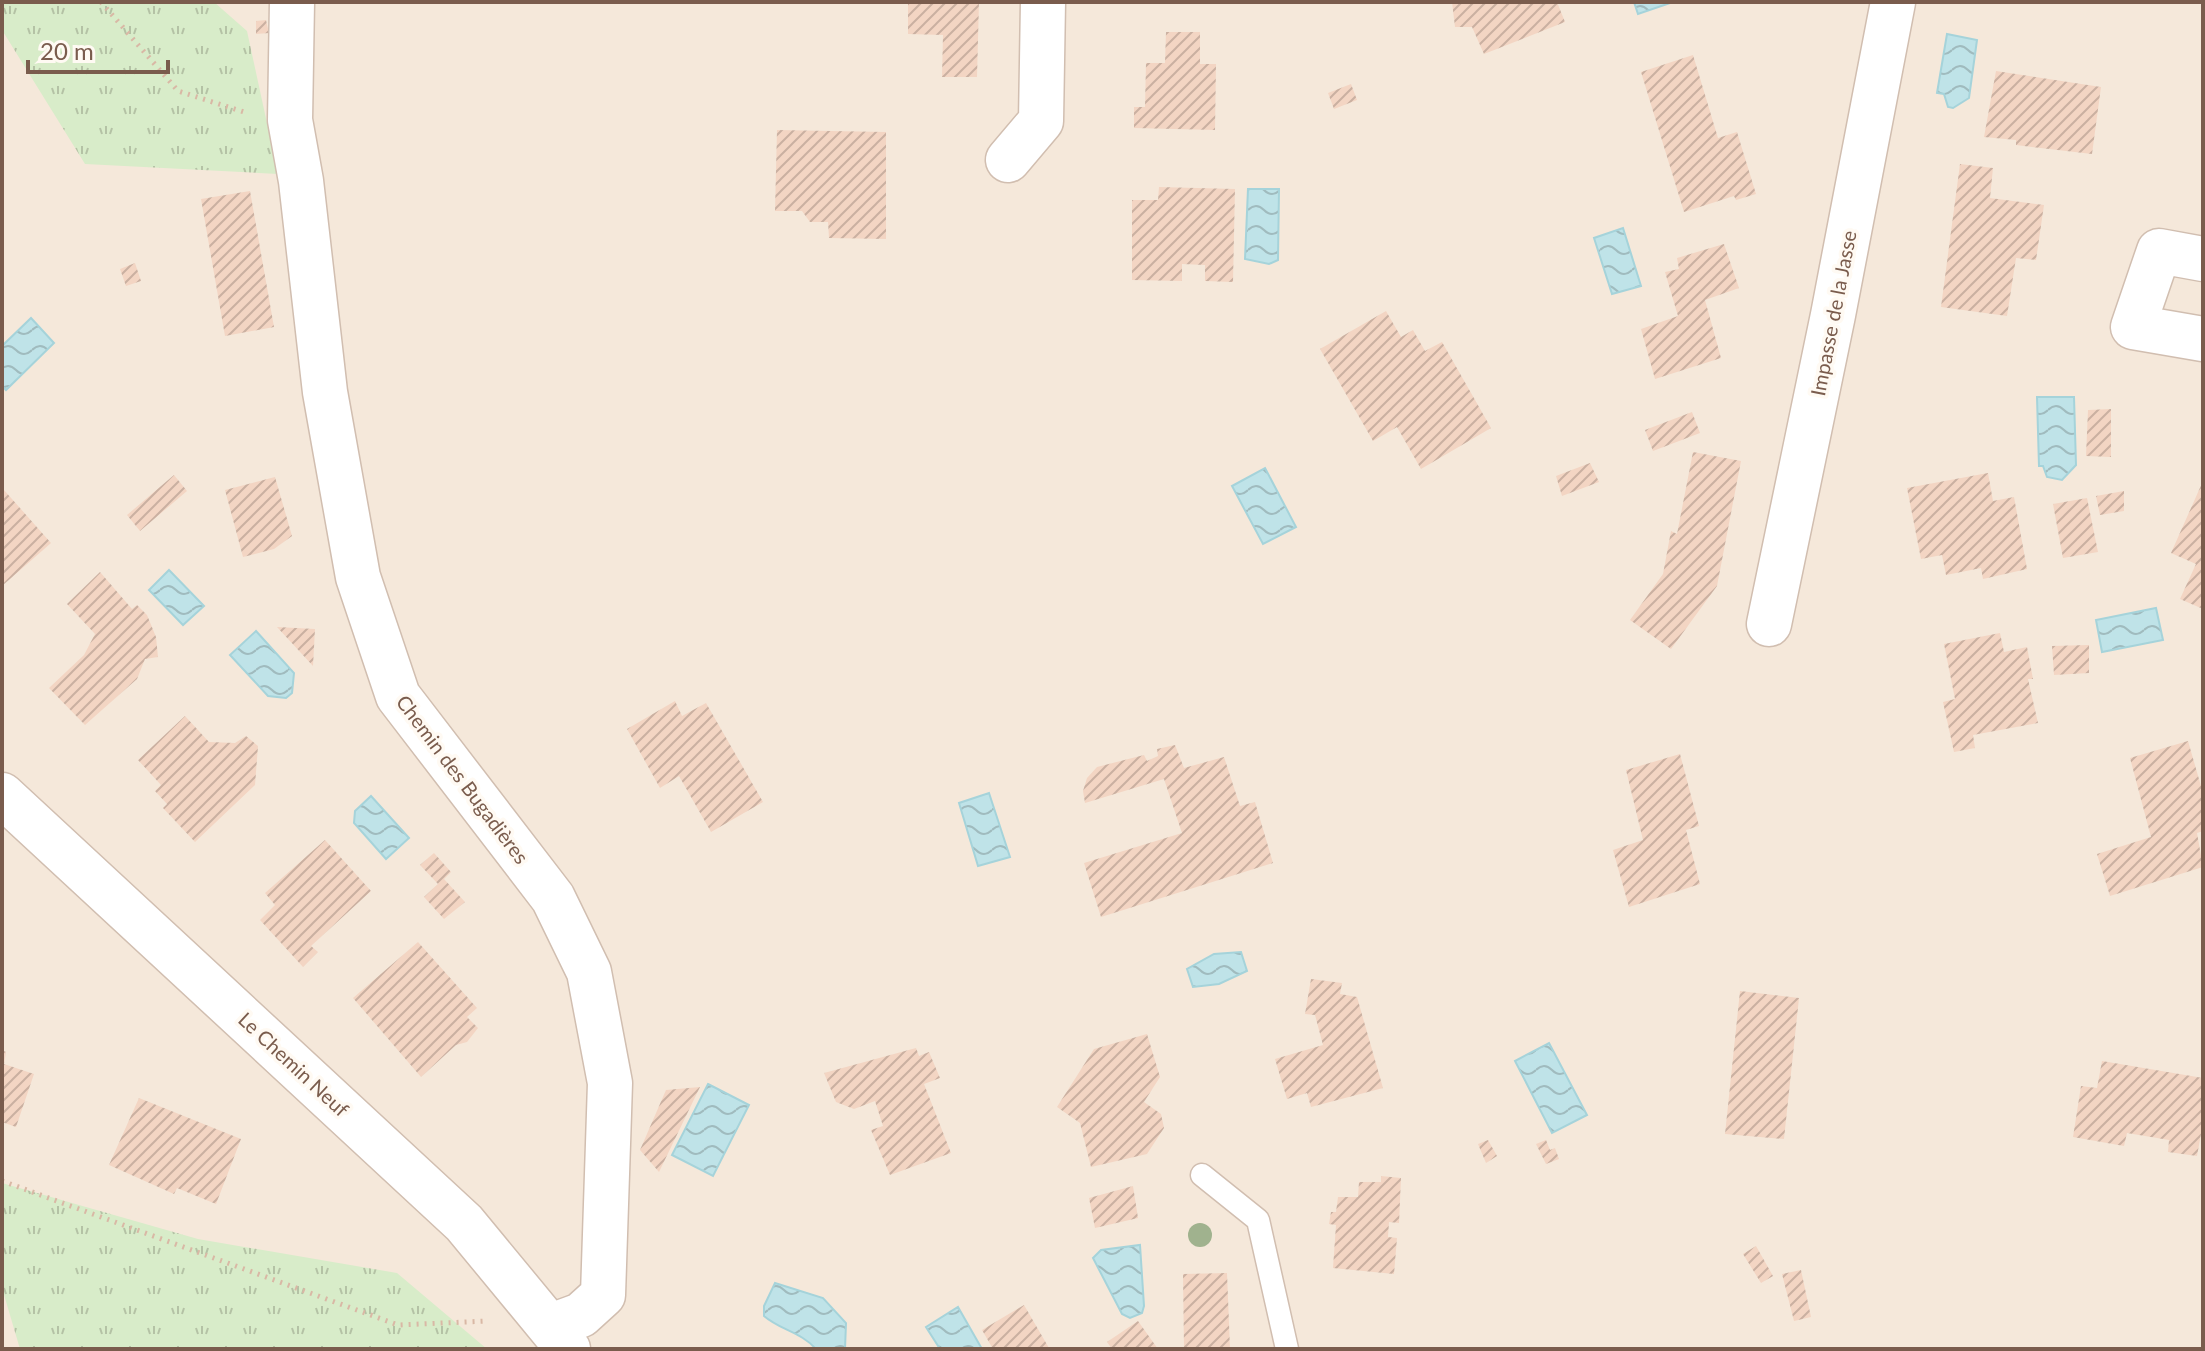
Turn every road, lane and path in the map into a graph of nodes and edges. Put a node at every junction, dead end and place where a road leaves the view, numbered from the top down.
1 (101, 2) edge
2 (292, 2) edge
3 (1043, 2) edge
4 (1893, 2) edge
5 (290, 120) junction
6 (1008, 160) dead end
7 (2203, 259) edge
8 (2203, 339) edge
9 (1769, 624) dead end
10 (2, 795) edge
11 (1202, 1175) dead end
12 (2, 1181) edge
13 (559, 1337) edge
14 (1287, 1349) edge

1 - 5 path
2 - 5 street, Chemin des Bugadières
3 - 6 street
4 - 9 street, Impasse de la Jasse
5 - 13 street, Chemin des Bugadières
7 - 8 street
10 - 13 street, Le Chemin Neuf
11 - 14 lane
12 - 13 path

